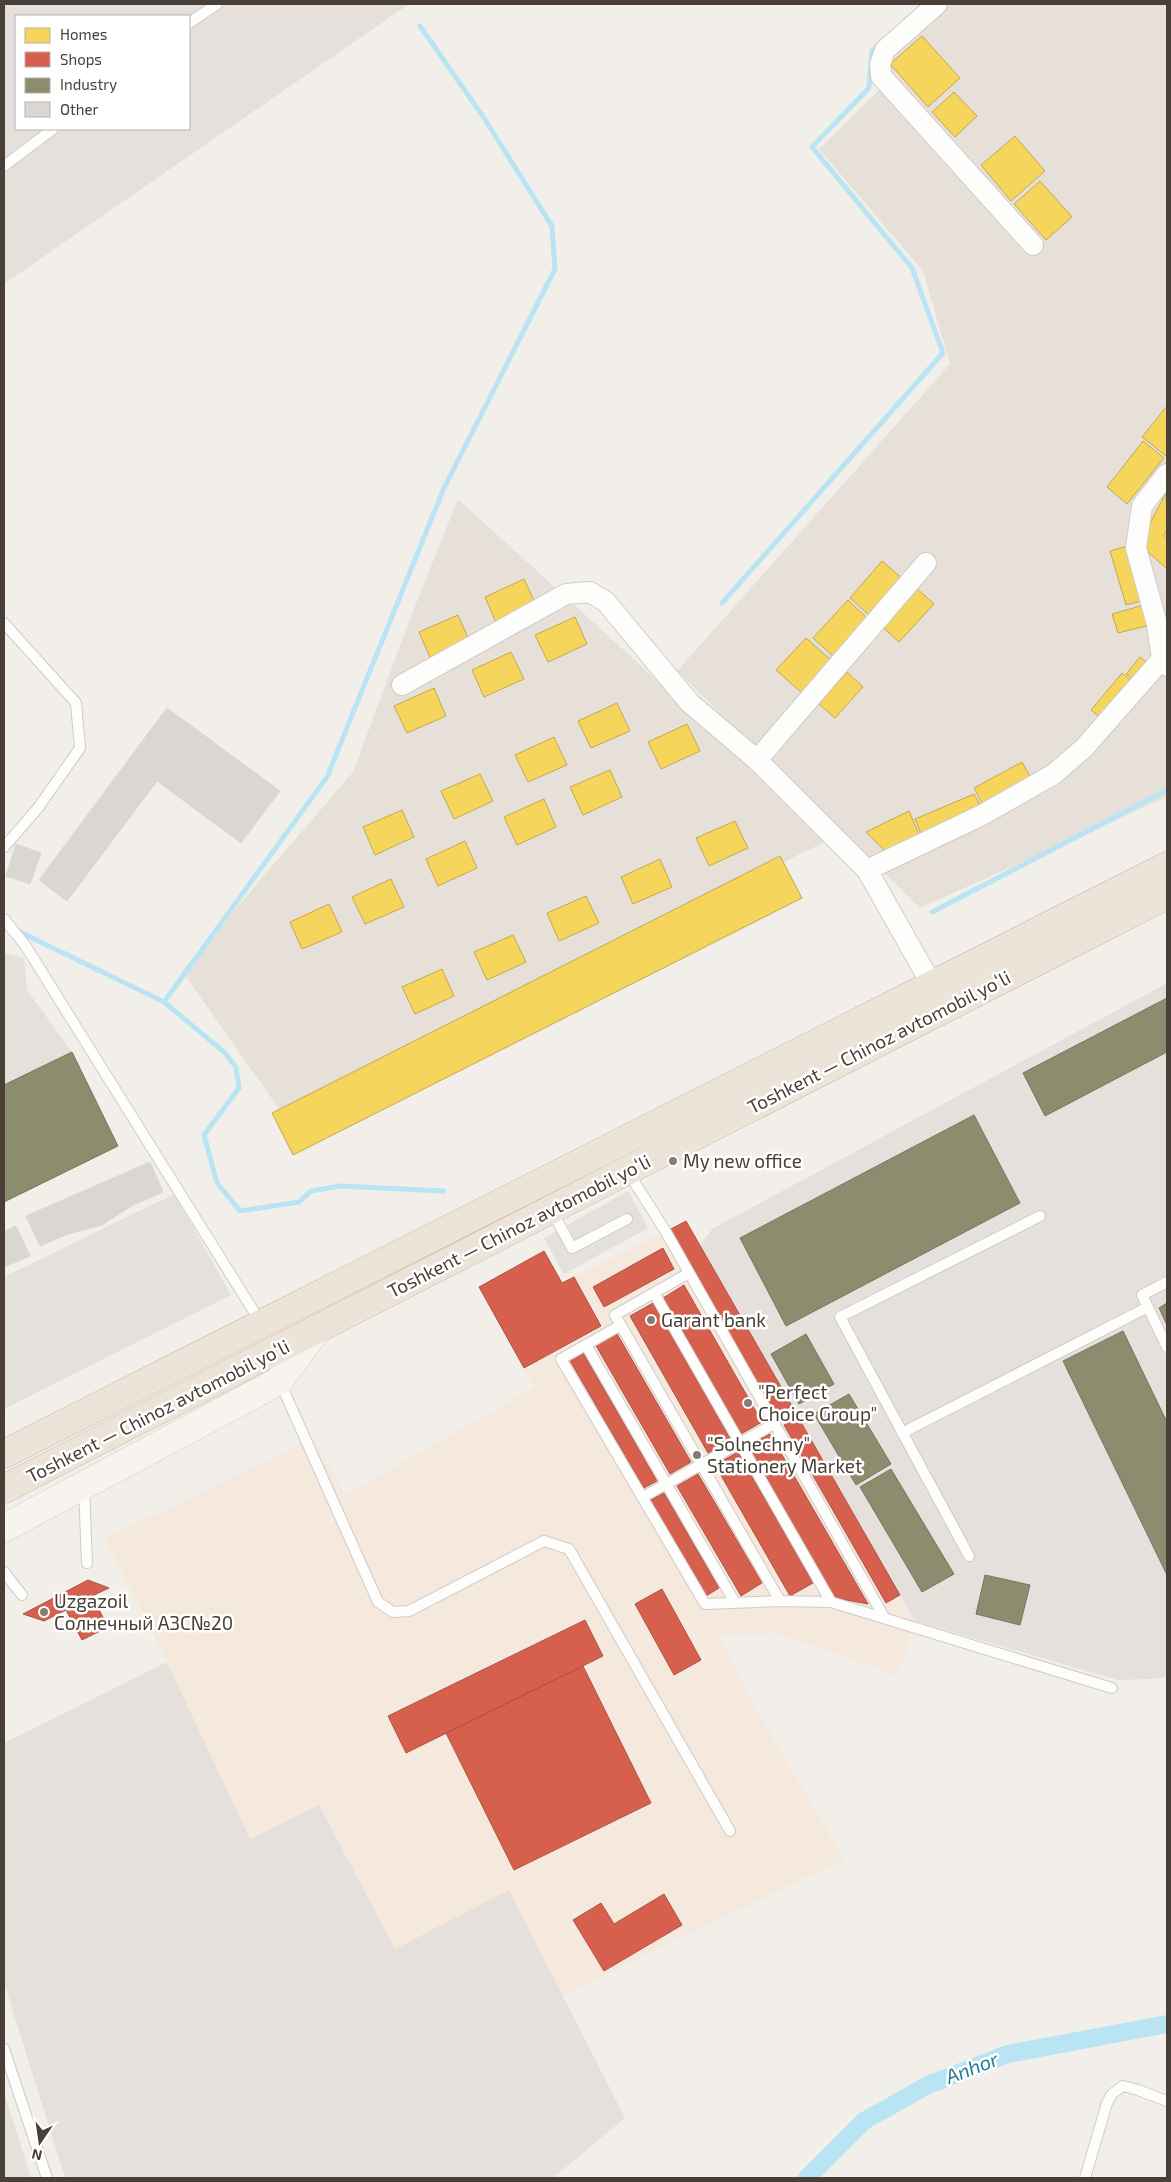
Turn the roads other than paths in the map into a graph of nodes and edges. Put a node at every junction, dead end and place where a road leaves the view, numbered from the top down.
1 (217, 4) edge
2 (937, 4) edge
3 (190, 22) edge
4 (52, 130) edge
5 (4, 166) edge
6 (1033, 245) dead end
7 (1167, 474) edge
8 (926, 563) dead end
9 (4, 624) edge
10 (1165, 662) edge
11 (402, 685) dead end
12 (756, 760) junction
13 (4, 847) edge
14 (1167, 866) edge
15 (867, 870) junction
16 (1167, 895) edge
17 (4, 920) edge
18 (932, 985) junction
19 (628, 1171) junction
20 (551, 1210) junction
21 (1040, 1216) dead end
22 (627, 1219) dead end
23 (689, 1273) junction
24 (1167, 1282) edge
25 (654, 1293) junction
26 (1148, 1307) junction
27 (261, 1324) junction
28 (621, 1324) junction
29 (317, 1329) junction
30 (586, 1344) junction
31 (1167, 1347) edge
32 (279, 1381) junction
33 (774, 1424) junction
34 (902, 1433) junction
35 (740, 1443) junction
36 (4, 1454) edge
37 (702, 1464) junction
38 (667, 1484) junction
39 (84, 1486) junction
40 (4, 1489) edge
41 (642, 1497) junction
42 (4, 1528) edge
43 (969, 1556) dead end
44 (86, 1563) dead end
45 (4, 1572) edge
46 (22, 1595) dead end
47 (780, 1600) junction
48 (734, 1601) junction
49 (831, 1602) junction
50 (884, 1617) junction
51 (1112, 1688) dead end
52 (730, 1831) dead end
53 (4, 2049) edge
54 (1167, 2101) edge
55 (47, 2178) edge
56 (1085, 2178) edge

1 - 3 lane
2 - 6 street
4 - 5 lane
7 - 10 street
8 - 12 street
9 - 13 lane
10 - 15 street
11 - 12 street
12 - 15 street
14 - 18 highway, Toshkent — Chinoz avtomobil yoʻli
15 - 18 street
16 - 19 highway, Toshkent — Chinoz avtomobil yoʻli
17 - 27 lane
18 - 27 highway, Toshkent — Chinoz avtomobil yoʻli
19 - 20 highway, Toshkent — Chinoz avtomobil yoʻli
19 - 23 lane
20 - 22 lane
20 - 29 highway, Toshkent — Chinoz avtomobil yoʻli
21 - 34 lane
23 - 25 lane
23 - 33 lane
24 - 26 lane
25 - 28 lane
25 - 35 lane
26 - 31 lane
26 - 34 lane
27 - 36 highway, Toshkent — Chinoz avtomobil yoʻli
28 - 30 lane
28 - 37 lane
29 - 32 street
29 - 40 highway, Toshkent — Chinoz avtomobil yoʻli
30 - 38 lane
30 - 41 lane
32 - 39 street
32 - 52 lane
33 - 35 lane
33 - 50 lane
34 - 43 lane
35 - 37 lane
35 - 49 lane
37 - 38 lane
37 - 47 lane
38 - 41 lane
38 - 48 lane
39 - 42 street
39 - 44 lane
41 - 48 lane
45 - 46 lane
47 - 48 lane
47 - 49 lane
49 - 50 lane
50 - 51 lane
53 - 55 lane
54 - 56 lane

